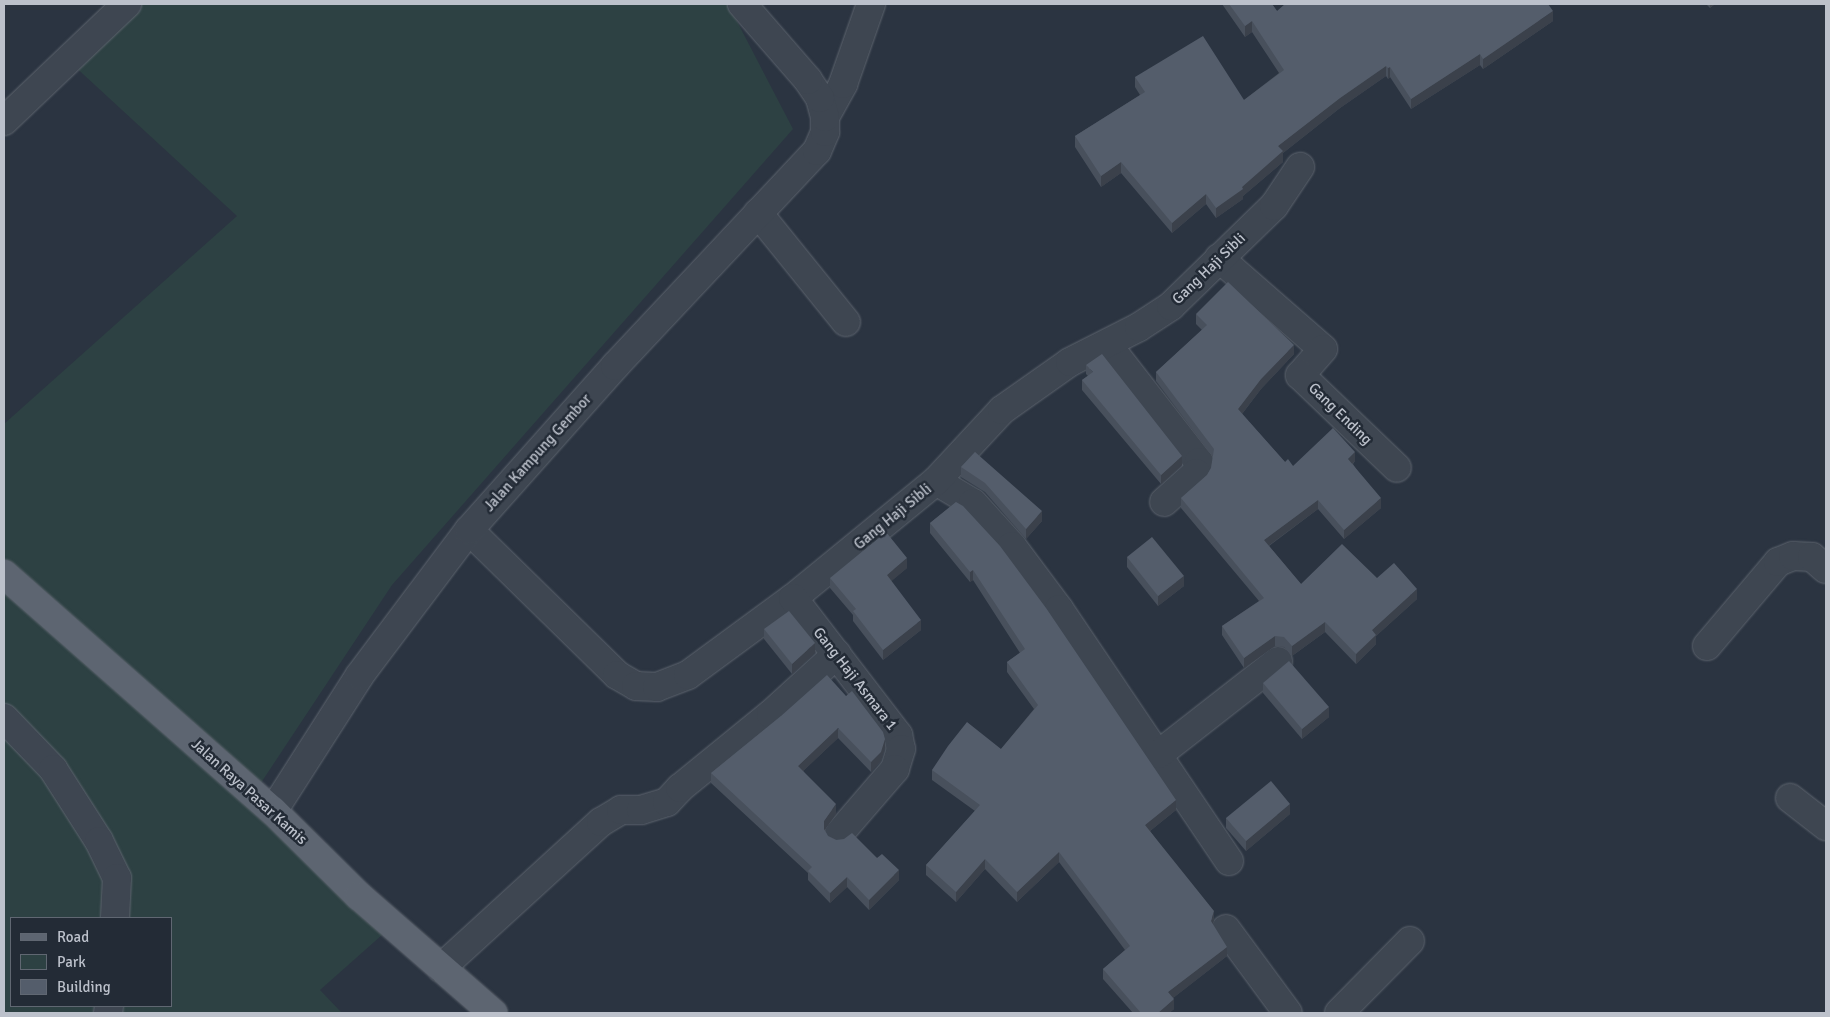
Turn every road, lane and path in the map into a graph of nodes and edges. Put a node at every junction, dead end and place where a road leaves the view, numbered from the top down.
1 (127, 4) edge
2 (742, 4) edge
3 (869, 5) edge
4 (825, 117) junction
5 (4, 121) edge
6 (1300, 167) dead end
7 (758, 213) junction
8 (1219, 258) junction
9 (846, 322) dead end
10 (1107, 344) junction
11 (1397, 468) dead end
12 (936, 481) junction
13 (1164, 502) dead end
14 (469, 530) junction
15 (1826, 569) edge
16 (4, 574) edge
17 (793, 598) junction
18 (1707, 646) dead end
19 (836, 654) junction
20 (1278, 661) dead end
21 (4, 718) edge
22 (1159, 754) junction
23 (1790, 798) dead end
24 (273, 811) junction
25 (1826, 826) edge
26 (839, 834) dead end
27 (1229, 861) dead end
28 (115, 917) edge
29 (1226, 929) dead end
30 (1410, 941) dead end
31 (441, 968) junction
32 (486, 1011) edge
33 (1288, 1013) edge
34 (1339, 1013) edge

1 - 5 street
2 - 4 street
3 - 4 street
4 - 7 street, Jalan Kampung Gembor
6 - 8 street, Gang Haji Sibli
7 - 9 street
7 - 14 street, Jalan Kampung Gembor
8 - 10 street, Gang Haji Sibli
8 - 11 street, Gang Ending
10 - 12 street, Gang Haji Sibli
10 - 13 street
12 - 17 street, Gang Haji Sibli
12 - 22 street
14 - 17 street, Gang Haji Sibli
14 - 24 street, Jalan Kampung Gembor
15 - 18 street
16 - 24 main road, Jalan Raya Pasar Kamis
17 - 19 street, Gang Haji Asmara 1
19 - 26 street, Gang Haji Asmara 1
19 - 31 street
20 - 22 street
21 - 28 street
22 - 27 street
23 - 25 street
24 - 31 main road, Jalan Raya Pasar Kamis
29 - 33 street
30 - 34 street
31 - 32 main road, Jalan Raya Pasar Kamis

